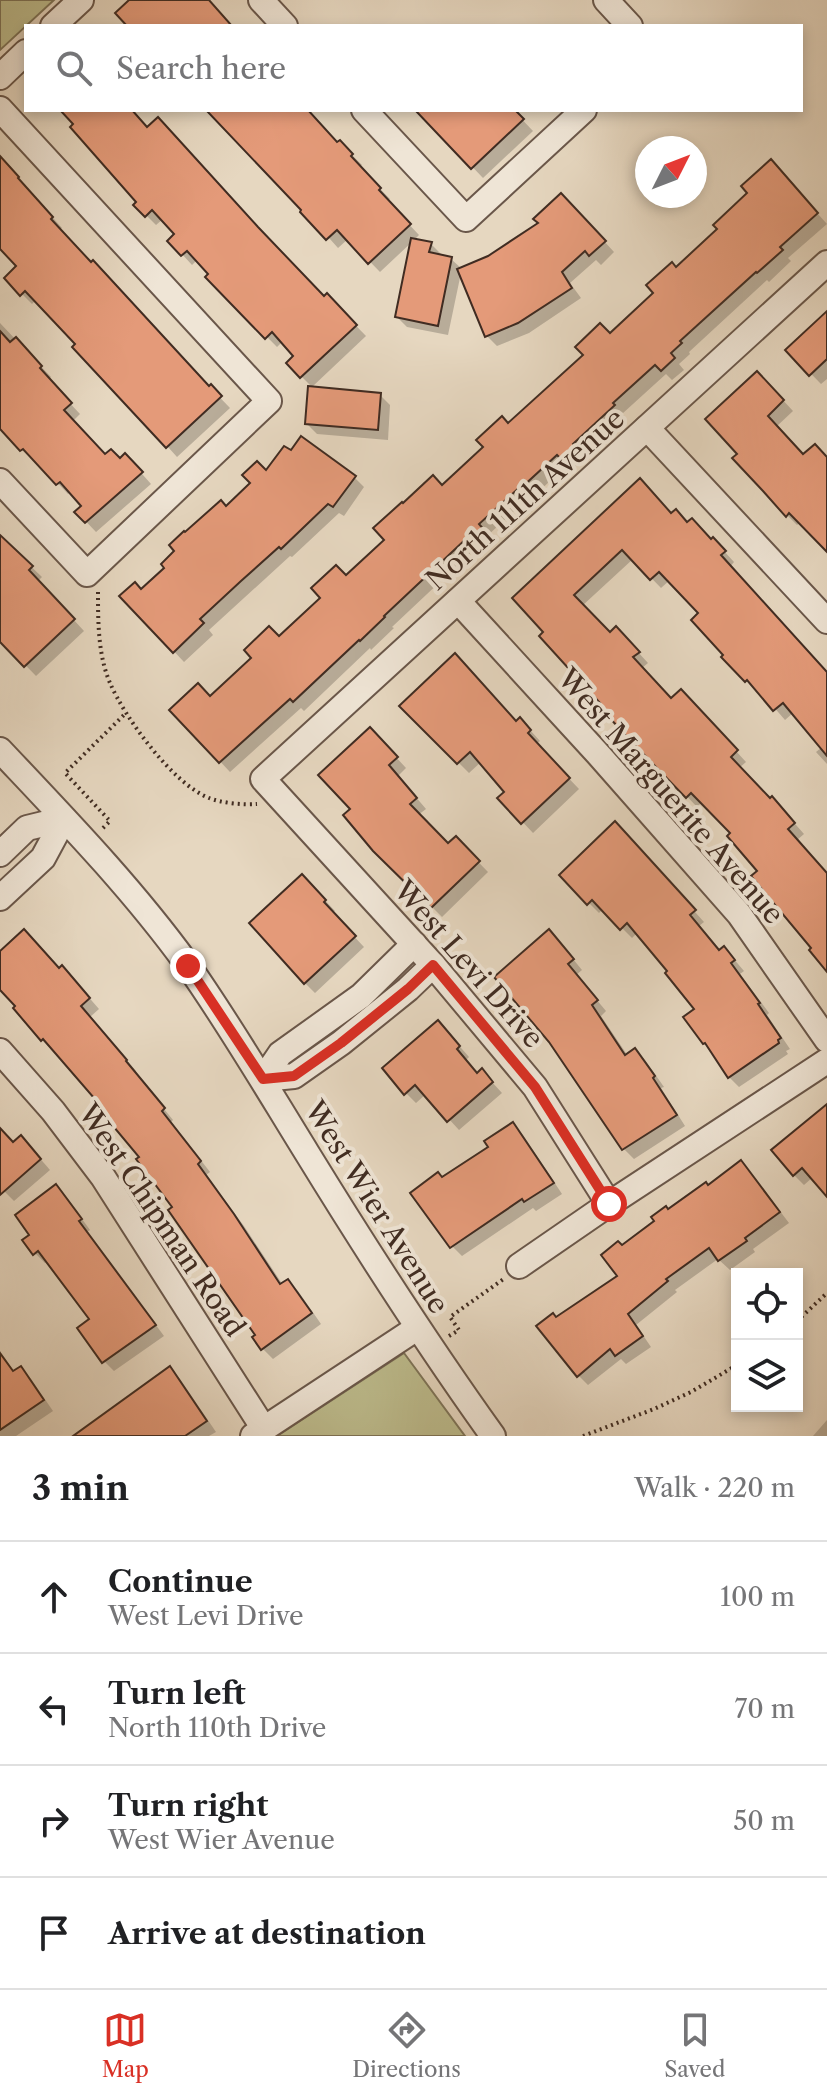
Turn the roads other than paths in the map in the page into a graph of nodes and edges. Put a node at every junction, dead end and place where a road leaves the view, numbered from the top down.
1 (81, 0) edge
2 (261, 0) edge
3 (606, 0) edge
4 (55, 24) edge
5 (283, 24) edge
6 (628, 24) edge
7 (24, 54) edge
8 (0, 77) edge
9 (0, 109) edge
10 (366, 112) edge
11 (582, 112) edge
12 (827, 263) edge
13 (647, 428) junction
14 (0, 481) edge
15 (458, 601) junction
16 (827, 621) edge
17 (0, 750) edge
18 (268, 785) joint
19 (64, 819) junction
20 (0, 854) edge
21 (0, 898) edge
22 (414, 944) junction
23 (433, 965) junction
24 (827, 1040) edge
25 (0, 1051) edge
26 (827, 1061) edge
27 (263, 1079) junction
28 (609, 1204) junction
29 (519, 1266) road end
30 (417, 1328) junction
31 (259, 1432) edge
32 (493, 1436) edge

1 - 4 street
2 - 5 street
3 - 6 street
7 - 8 street
9 - 14 street
10 - 11 street
12 - 13 street, North 111th Avenue
13 - 15 street, North 111th Avenue
13 - 16 street
15 - 18 street, North 111th Avenue
15 - 24 street, West Marguerite Avenue
17 - 19 street, West Wier Avenue
18 - 22 street, West Levi Drive
19 - 20 street
19 - 21 street
19 - 27 street, West Wier Avenue
22 - 23 street, West Levi Drive
22 - 27 street
23 - 27 street
23 - 28 street, West Levi Drive
25 - 31 street, West Chipman Road
26 - 28 street
27 - 30 street, West Wier Avenue
28 - 29 street
30 - 31 street
30 - 32 street, West Wier Avenue

